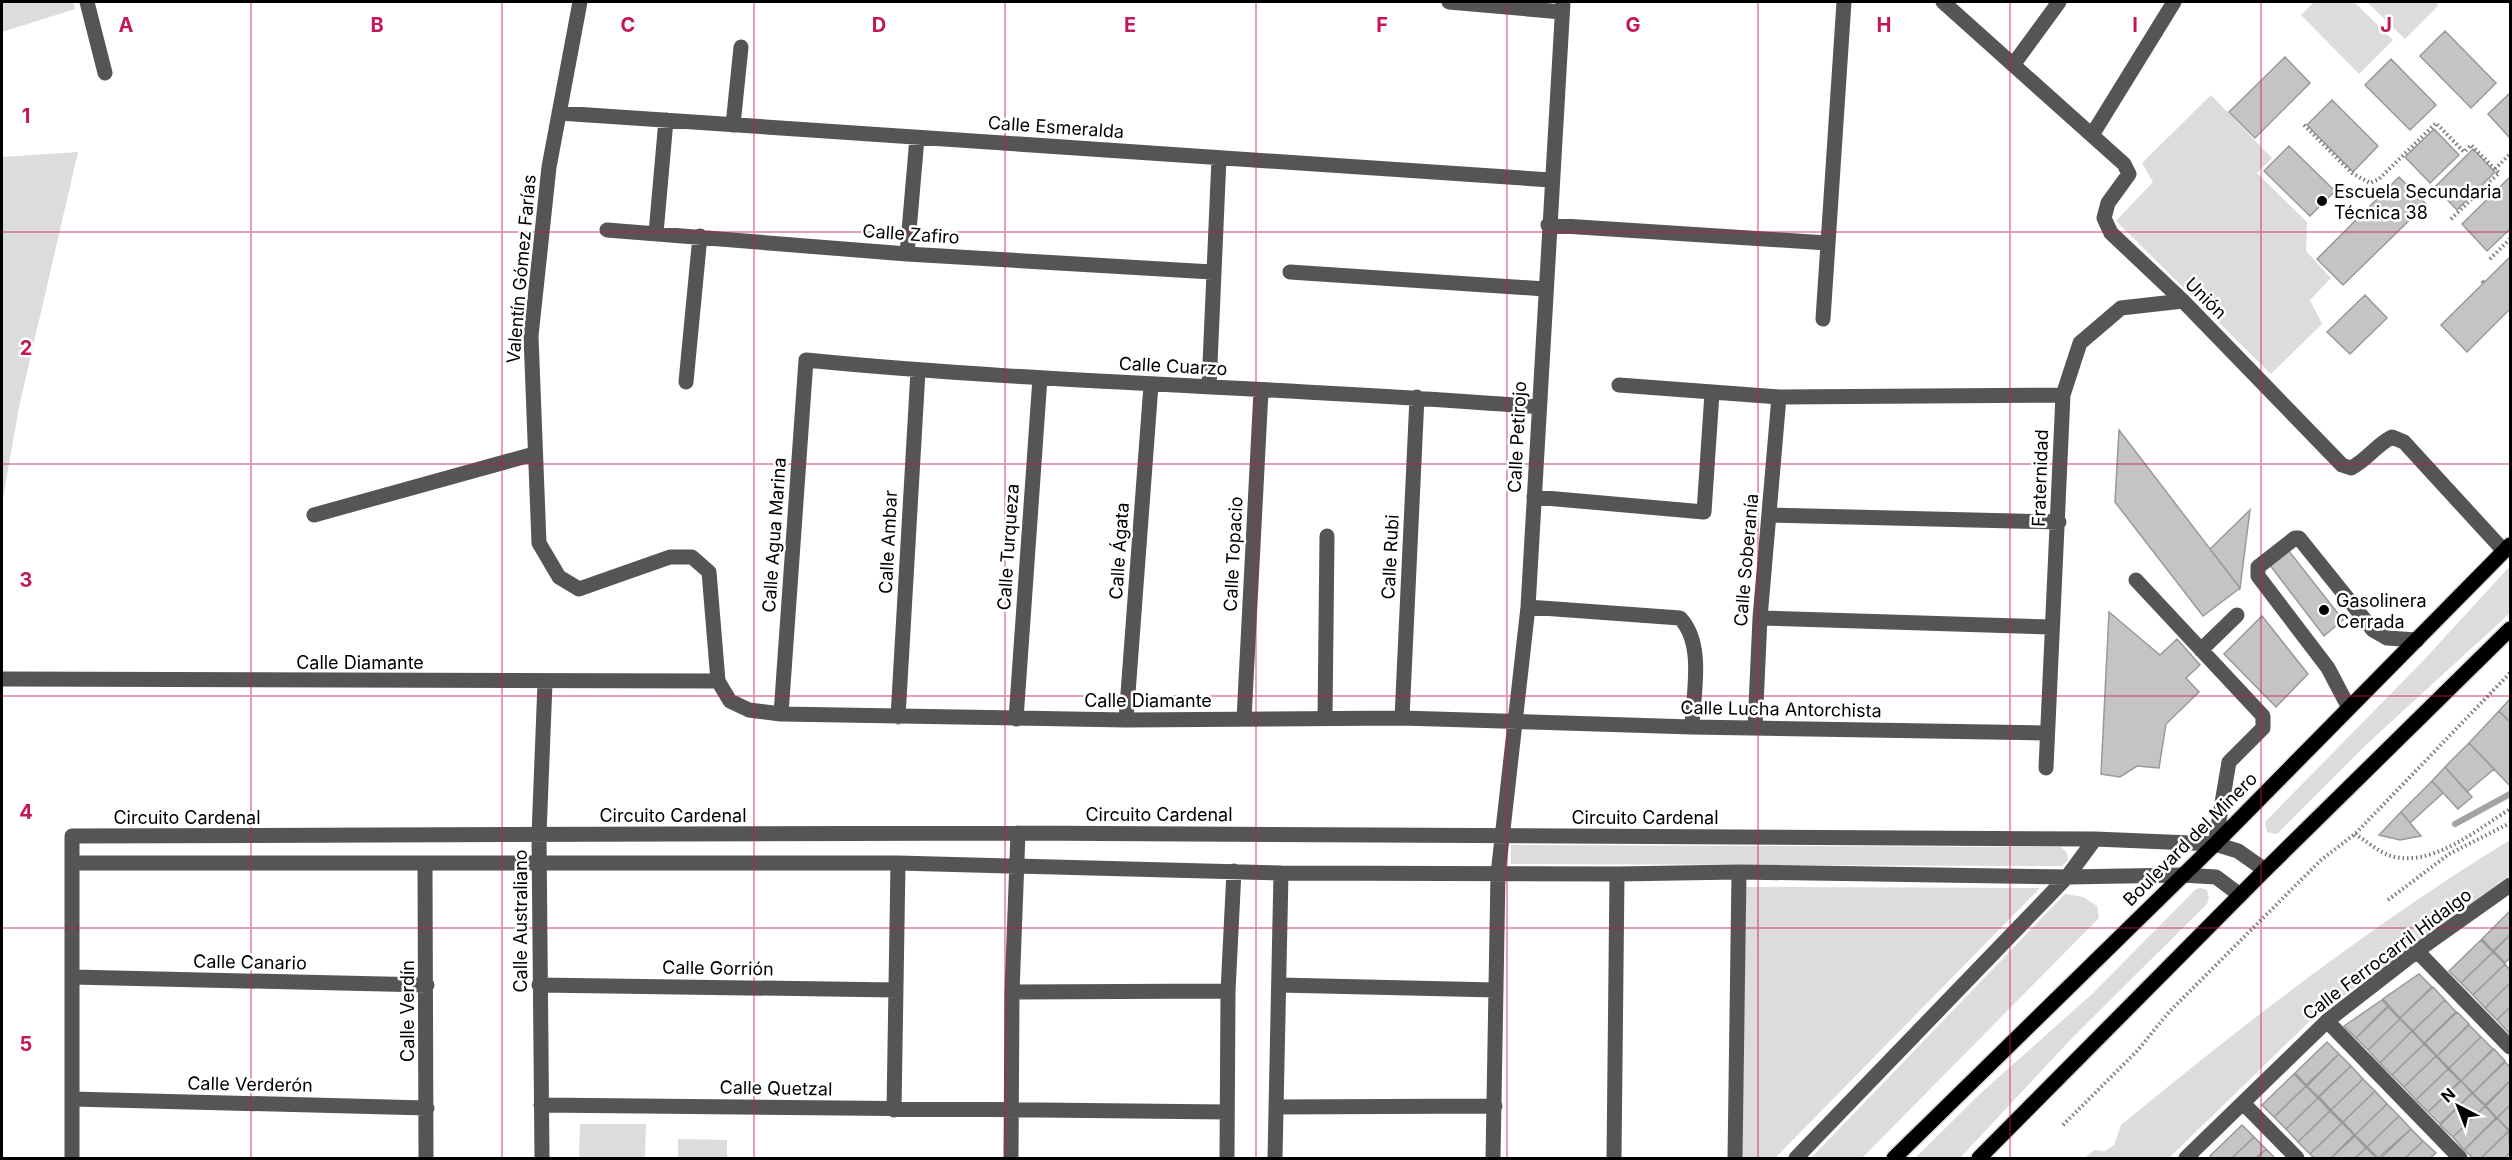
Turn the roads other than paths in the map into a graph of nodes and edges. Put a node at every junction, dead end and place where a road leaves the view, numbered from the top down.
1 (87, 2) edge
2 (580, 2) edge
3 (1449, 2) edge
4 (1844, 2) edge
5 (1943, 2) edge
6 (2059, 2) edge
7 (2174, 2) edge
8 (1563, 7) edge
9 (741, 47) dead end
10 (2013, 64) junction
11 (105, 73) dead end
12 (559, 113) junction
13 (666, 120) junction
14 (733, 125) junction
15 (2092, 135) junction
16 (917, 138) junction
17 (1219, 158) junction
18 (1551, 180) junction
19 (1548, 225) junction
20 (607, 230) dead end
21 (656, 233) junction
22 (700, 236) junction
23 (1827, 243) junction
24 (908, 254) junction
25 (1212, 272) junction
26 (1290, 272) dead end
27 (1545, 289) junction
28 (2183, 301) junction
29 (1823, 319) dead end
30 (806, 360) joint
31 (918, 370) junction
32 (1040, 378) junction
33 (686, 382) dead end
34 (1151, 385) junction
35 (1619, 385) dead end
36 (1209, 387) junction
37 (1261, 391) junction
38 (1712, 393) junction
39 (2063, 395) junction
40 (1417, 397) junction
41 (1779, 397) junction
42 (1539, 407) junction
43 (534, 454) junction
44 (1534, 497) junction
45 (1770, 514) junction
46 (314, 515) dead end
47 (2059, 522) junction
48 (1327, 536) dead end
49 (2507, 548) edge
50 (2136, 580) dead end
51 (1528, 607) junction
52 (2237, 615) dead end
53 (1760, 618) junction
54 (2051, 627) junction
55 (2511, 629) edge
56 (2417, 640) junction
57 (2201, 650) junction
58 (2, 679) edge
59 (718, 681) junction
60 (545, 683) junction
61 (2349, 708) junction
62 (781, 714) junction
63 (898, 717) junction
64 (1325, 718) junction
65 (1402, 718) junction
66 (1016, 719) junction
67 (1244, 719) junction
68 (1126, 720) junction
69 (1515, 722) junction
70 (1692, 727) junction
71 (1755, 727) junction
72 (2046, 733) junction
73 (2046, 768) dead end
74 (1018, 832) junction
75 (539, 835) junction
76 (1502, 835) junction
77 (2095, 839) junction
78 (2215, 844) junction
79 (72, 862) junction
80 (539, 863) junction
81 (898, 863) junction
82 (425, 864) junction
83 (1017, 865) junction
84 (2265, 870) junction
85 (1234, 871) junction
86 (1739, 872) junction
87 (1281, 873) junction
88 (1498, 874) junction
89 (1617, 874) junction
90 (2182, 875) junction
91 (2067, 877) junction
92 (2510, 886) edge
93 (2240, 895) junction
94 (2417, 951) junction
95 (72, 978) junction
96 (539, 985) junction
97 (1279, 985) junction
98 (427, 986) junction
99 (897, 990) junction
100 (1496, 990) junction
101 (1228, 991) junction
102 (1012, 992) junction
103 (2326, 1021) junction
104 (2511, 1047) edge
105 (72, 1099) junction
106 (2243, 1103) junction
107 (541, 1105) junction
108 (1495, 1106) junction
109 (1276, 1107) junction
110 (427, 1108) junction
111 (1010, 1108) junction
112 (894, 1110) junction
113 (1227, 1112) junction
114 (72, 1158) edge
115 (426, 1158) edge
116 (542, 1158) edge
117 (1011, 1158) edge
118 (1227, 1158) edge
119 (1275, 1158) edge
120 (1493, 1158) edge
121 (1614, 1158) edge
122 (1735, 1158) edge
123 (1796, 1158) edge
124 (1894, 1158) edge
125 (1979, 1158) edge
126 (2186, 1158) edge
127 (2297, 1158) edge
128 (2460, 1158) edge

1 - 11 street
2 - 12 street, Valentín Gómez Farías
3 - 8 street
4 - 23 street
5 - 10 street, Unión
6 - 10 street
7 - 15 street
8 - 18 street, Calle Petirojo
9 - 14 street
10 - 15 street, Unión
12 - 13 street, Calle Esmeralda
12 - 43 street, Valentín Gómez Farías
13 - 14 street, Calle Esmeralda
13 - 21 street
14 - 16 street, Calle Esmeralda
15 - 28 street, Unión
16 - 17 street, Calle Esmeralda
16 - 24 street
17 - 18 street, Calle Esmeralda
17 - 25 street
18 - 19 street, Calle Petirojo
19 - 23 street
19 - 27 street, Calle Petirojo
20 - 21 street, Calle Zafiro
21 - 22 street, Calle Zafiro
22 - 24 street, Calle Zafiro
22 - 33 street
23 - 29 street
24 - 25 street, Calle Zafiro
25 - 36 street
26 - 27 street
27 - 42 street, Calle Petirojo
28 - 39 street, Fraternidad
28 - 49 street, Unión
30 - 31 street, Calle Cuarzo
30 - 62 street, Calle Agua Marina
31 - 32 street, Calle Cuarzo
31 - 63 street, Calle Ambar
32 - 34 street, Calle Cuarzo
32 - 66 street, Calle Turqueza
34 - 36 street, Calle Cuarzo
34 - 68 street, Calle Ágata
35 - 38 street
36 - 37 street, Calle Cuarzo
37 - 40 street, Calle Cuarzo
37 - 67 street, Calle Topacio
38 - 41 street
38 - 44 street
39 - 41 street
39 - 47 street, Fraternidad
40 - 42 street, Calle Cuarzo
40 - 65 street, Calle Rubi
41 - 45 street, Calle Soberanía
42 - 44 street, Calle Petirojo
43 - 46 street
43 - 59 street, Valentín Gómez Farías
44 - 51 street, Calle Petirojo
45 - 47 street
45 - 53 street, Calle Soberanía
47 - 54 street, Fraternidad
48 - 64 street
49 - 56 main road, Boulevard del Minero
50 - 57 street
51 - 69 street, Calle Petirojo
51 - 70 street
52 - 57 street
53 - 54 street
53 - 71 street, Calle Soberanía
54 - 72 street, Fraternidad
55 - 84 main road
56 - 61 main road, Boulevard del Minero
56 - 61 street
57 - 78 street
58 - 60 street, Calle Diamante
59 - 60 street, Calle Diamante
59 - 62 street, Calle Diamante
60 - 75 street, Calle Australiano
61 - 78 main road, Boulevard del Minero
62 - 63 street, Calle Diamante
63 - 66 street, Calle Diamante
64 - 65 street, Calle Diamante
64 - 67 street, Calle Diamante
65 - 69 street, Calle Diamante
66 - 68 street, Calle Diamante
67 - 68 street, Calle Diamante
69 - 70 street, Calle Lucha Antorchista
69 - 76 street, Calle Petirojo
70 - 71 street, Calle Lucha Antorchista
71 - 72 street, Calle Lucha Antorchista
72 - 73 street, Fraternidad
74 - 75 street, Circuito Cardenal
74 - 76 street, Circuito Cardenal
74 - 83 street
75 - 79 street, Circuito Cardenal
75 - 80 street, Calle Australiano
76 - 77 street, Circuito Cardenal
76 - 88 street, Calle Petirojo
77 - 78 street, Circuito Cardenal
77 - 91 street
78 - 84 street, Circuito Cardenal
78 - 90 main road, Boulevard del Minero
79 - 82 street
79 - 95 street, Circuito Cardenal
80 - 81 street
80 - 82 street
80 - 96 street, Calle Australiano
81 - 83 street
81 - 99 street
82 - 98 street, Calle Verdín
83 - 85 street
83 - 102 street
84 - 93 main road
85 - 87 street
85 - 101 street
86 - 89 street
86 - 91 street
86 - 122 street
87 - 88 street
87 - 97 street
88 - 89 street
88 - 100 street, Calle Petirojo
89 - 121 street
90 - 91 street
90 - 93 street
90 - 124 main road, Boulevard del Minero
91 - 123 street
92 - 94 street, Calle Ferrocarril Hidalgo
93 - 125 main road
94 - 103 street, Calle Ferrocarril Hidalgo
94 - 104 street
95 - 98 street, Calle Canario
95 - 105 street, Circuito Cardenal
96 - 99 street, Calle Gorrión
96 - 107 street, Calle Australiano
97 - 100 street
97 - 109 street
98 - 110 street, Calle Verdín
99 - 112 street
100 - 108 street, Calle Petirojo
101 - 102 street
101 - 113 street
102 - 111 street
103 - 106 street, Calle Ferrocarril Hidalgo
103 - 128 street
105 - 110 street, Calle Verderón
105 - 114 street, Circuito Cardenal
106 - 126 street, Calle Ferrocarril Hidalgo
106 - 127 street
107 - 112 street, Calle Quetzal
107 - 116 street, Calle Australiano
108 - 109 street
108 - 120 street, Calle Petirojo
109 - 119 street
110 - 115 street, Calle Verdín
111 - 112 street, Calle Quetzal
111 - 113 street, Calle Quetzal
111 - 117 street
113 - 118 street

